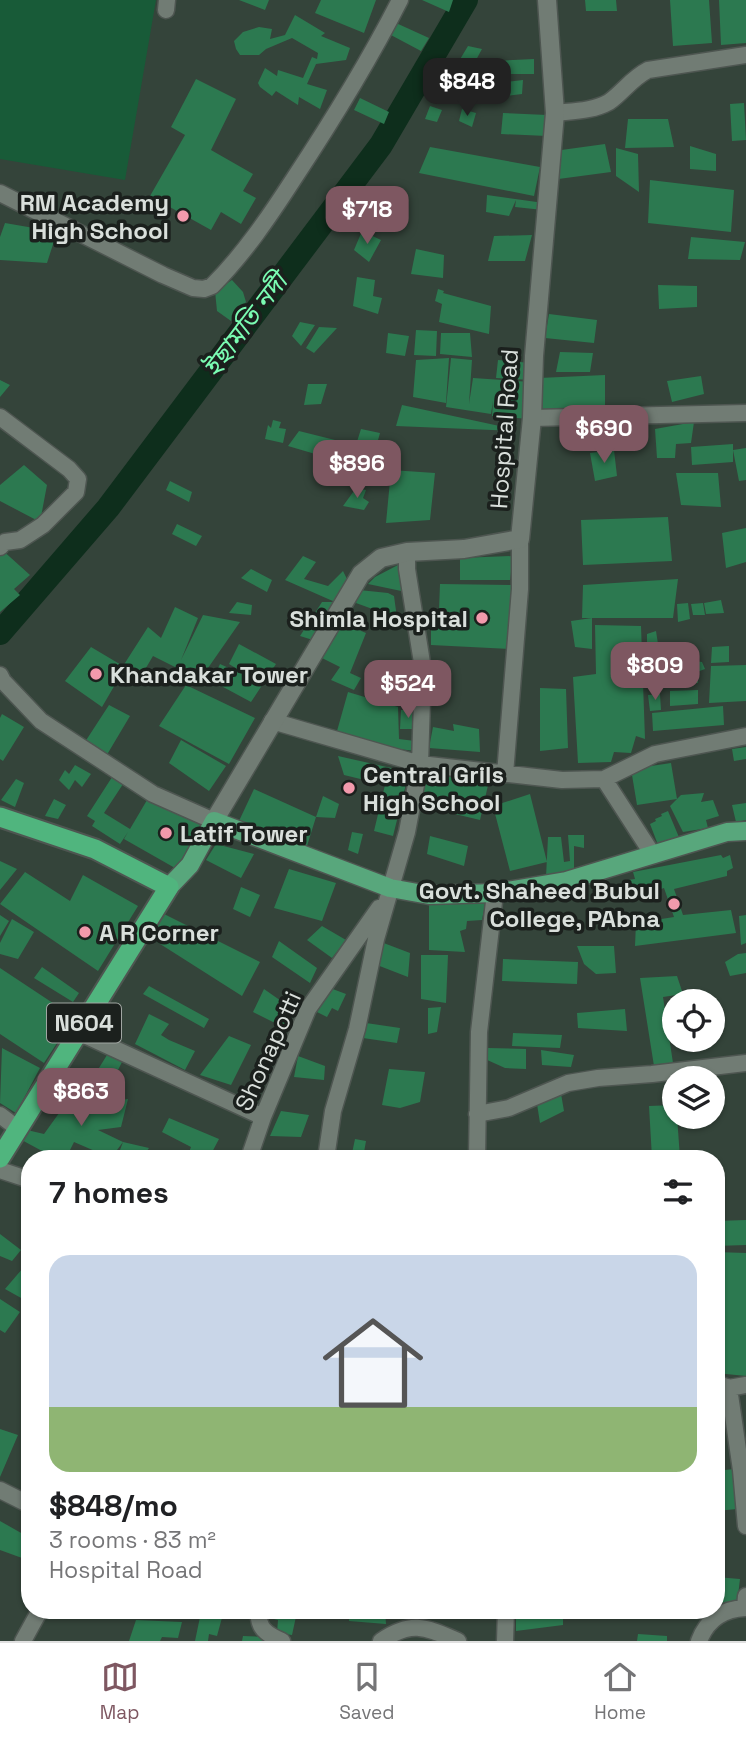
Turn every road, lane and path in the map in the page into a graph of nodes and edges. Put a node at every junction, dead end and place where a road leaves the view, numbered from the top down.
1 (400, 0) edge
2 (547, 0) edge
3 (746, 55) edge
4 (555, 113) junction
5 (0, 193) edge
6 (746, 413) edge
7 (0, 417) edge
8 (532, 418) junction
9 (520, 539) junction
10 (0, 547) edge
11 (407, 552) junction
12 (2, 678) edge
13 (272, 721) junction
14 (746, 736) edge
15 (421, 764) junction
16 (505, 774) junction
17 (604, 779) junction
18 (0, 817) edge
19 (214, 821) junction
20 (746, 831) edge
21 (653, 855) junction
22 (169, 887) junction
23 (388, 893) junction
24 (495, 893) junction
25 (78, 1032) junction
26 (746, 1063) edge
27 (477, 1114) junction
28 (0, 1115) edge
29 (263, 1116) junction
30 (17, 1128) junction
31 (252, 1150) edge
32 (327, 1150) edge
33 (477, 1150) edge
34 (0, 1158) edge
35 (0, 1170) edge
36 (21, 1177) edge
37 (725, 1385) edge
38 (746, 1385) edge
39 (725, 1398) edge
40 (0, 1490) edge
41 (21, 1500) edge
42 (746, 1526) edge
43 (746, 1604) edge
44 (725, 1613) edge
45 (35, 1619) edge
46 (258, 1619) edge
47 (506, 1619) edge
48 (713, 1619) edge
49 (23, 1641) edge
50 (282, 1641) edge
51 (381, 1641) edge
52 (457, 1641) edge
53 (505, 1641) edge
54 (699, 1641) edge

1 - 5 street
2 - 4 main road, Hospital Road
3 - 4 street
4 - 8 main road, Hospital Road
6 - 8 street
7 - 10 street
8 - 9 main road, Hospital Road
9 - 11 main road, Hospital Road
9 - 16 street
11 - 13 main road, Hospital Road
11 - 15 street
12 - 19 street
13 - 15 street
13 - 19 main road, Hospital Road
14 - 17 street
15 - 16 street
15 - 23 street
16 - 17 street
17 - 21 street
18 - 22 highway
19 - 22 main road, Hospital Road
19 - 23 main road
20 - 21 main road
21 - 24 main road
22 - 25 highway, N604
23 - 24 main road
23 - 29 street, Shonapotti
23 - 32 street
24 - 27 street
25 - 29 street
25 - 30 highway, N604
26 - 27 street
27 - 33 street
28 - 30 street
29 - 31 street, Shonapotti
30 - 34 highway, N604
35 - 36 street
37 - 38 street
39 - 42 street
40 - 41 street
43 - 44 street
45 - 49 street
46 - 50 street
47 - 53 street
48 - 54 street
51 - 52 street

